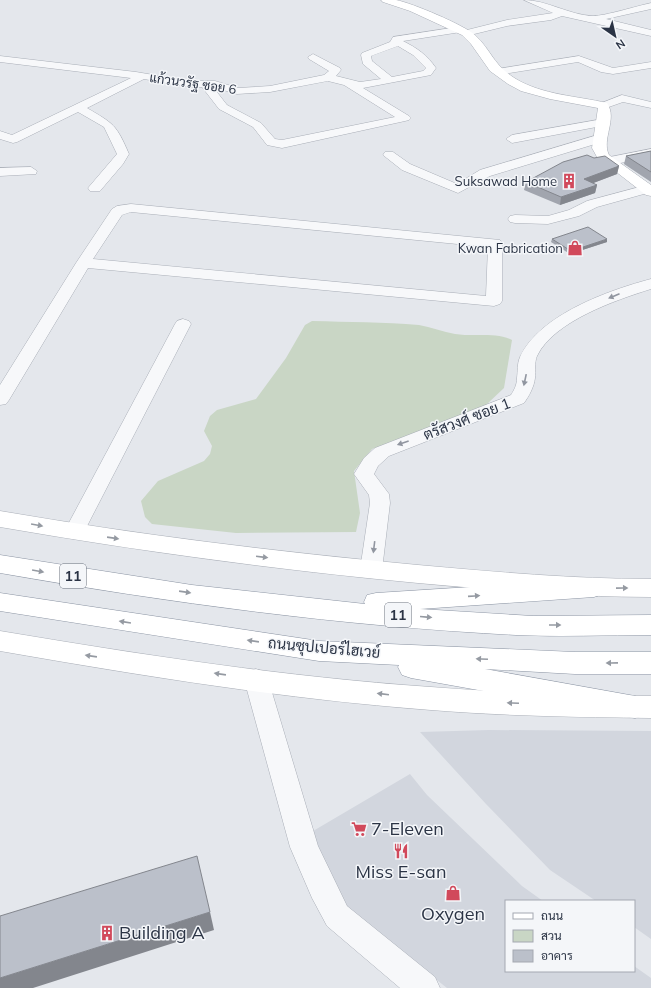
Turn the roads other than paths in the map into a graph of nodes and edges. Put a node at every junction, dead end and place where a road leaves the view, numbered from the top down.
1 (386, 0) edge
2 (528, 0) edge
3 (651, 6) edge
4 (561, 13) junction
5 (594, 18) junction
6 (651, 23) edge
7 (631, 27) junction
8 (462, 31) junction
9 (651, 34) edge
10 (397, 42) junction
11 (313, 57) dead end
12 (0, 59) edge
13 (651, 65) edge
14 (497, 72) junction
15 (136, 75) dead end
16 (328, 78) junction
17 (390, 81) junction
18 (346, 82) junction
19 (205, 84) junction
20 (651, 105) edge
21 (603, 106) junction
22 (78, 107) junction
23 (603, 123) junction
24 (0, 135) edge
25 (601, 138) junction
26 (13, 139) junction
27 (512, 139) dead end
28 (0, 147) edge
29 (651, 153) edge
30 (390, 155) dead end
31 (610, 161) junction
32 (31, 171) dead end
33 (0, 172) edge
34 (95, 188) dead end
35 (649, 190) edge
36 (515, 219) dead end
37 (83, 263) junction
38 (651, 284) edge
39 (183, 324) dead end
40 (0, 400) edge
41 (0, 519) edge
42 (74, 532) junction
43 (0, 564) edge
44 (371, 570) junction
45 (594, 588) junction
46 (651, 588) edge
47 (0, 602) edge
48 (295, 607) junction
49 (651, 625) edge
50 (0, 641) edge
51 (320, 651) junction
52 (651, 663) edge
53 (256, 679) junction
54 (643, 707) edge
55 (424, 988) edge

1 - 8 main road
2 - 4 street
3 - 5 street
4 - 5 street
4 - 8 street
5 - 7 street
6 - 7 street
7 - 9 street
8 - 10 street
8 - 14 main road
10 - 17 street
10 - 17 street, แก้วนวรัฐ ซอย 6
11 - 16 street
12 - 15 street
13 - 14 street
14 - 21 main road
16 - 18 street, แก้วนวรัฐ ซอย 6
16 - 19 street, แก้วนวรัฐ ซอย 6
17 - 18 street, แก้วนวรัฐ ซอย 6
18 - 19 street
19 - 22 street, แก้วนวรัฐ ซอย 6
20 - 21 street
21 - 23 main road
22 - 26 street, แก้วนวรัฐ ซอย 6
22 - 34 street
23 - 25 main road
23 - 27 street
24 - 26 street
25 - 30 street
25 - 31 main road
26 - 28 street, แก้วนวรัฐ ซอย 6
29 - 31 street
31 - 35 main road
32 - 33 street
35 - 36 street
37 - 37 street
37 - 40 street
38 -> 44 street, ตรัสวงศ์ ซอย 1
39 - 42 street
41 -> 42 main road
42 -> 44 main road
43 -> 48 main road, 11
44 - 45 main road
45 -> 46 main road
48 -> 45 main road
51 -> 47 main road, ถนนซุปเปอร์ไฮเวย์
48 -> 49 main road, 11
53 -> 50 main road
52 -> 51 main road, ถนนซุปเปอร์ไฮเวย์
51 - 54 main road
54 -> 53 main road
53 - 55 street

